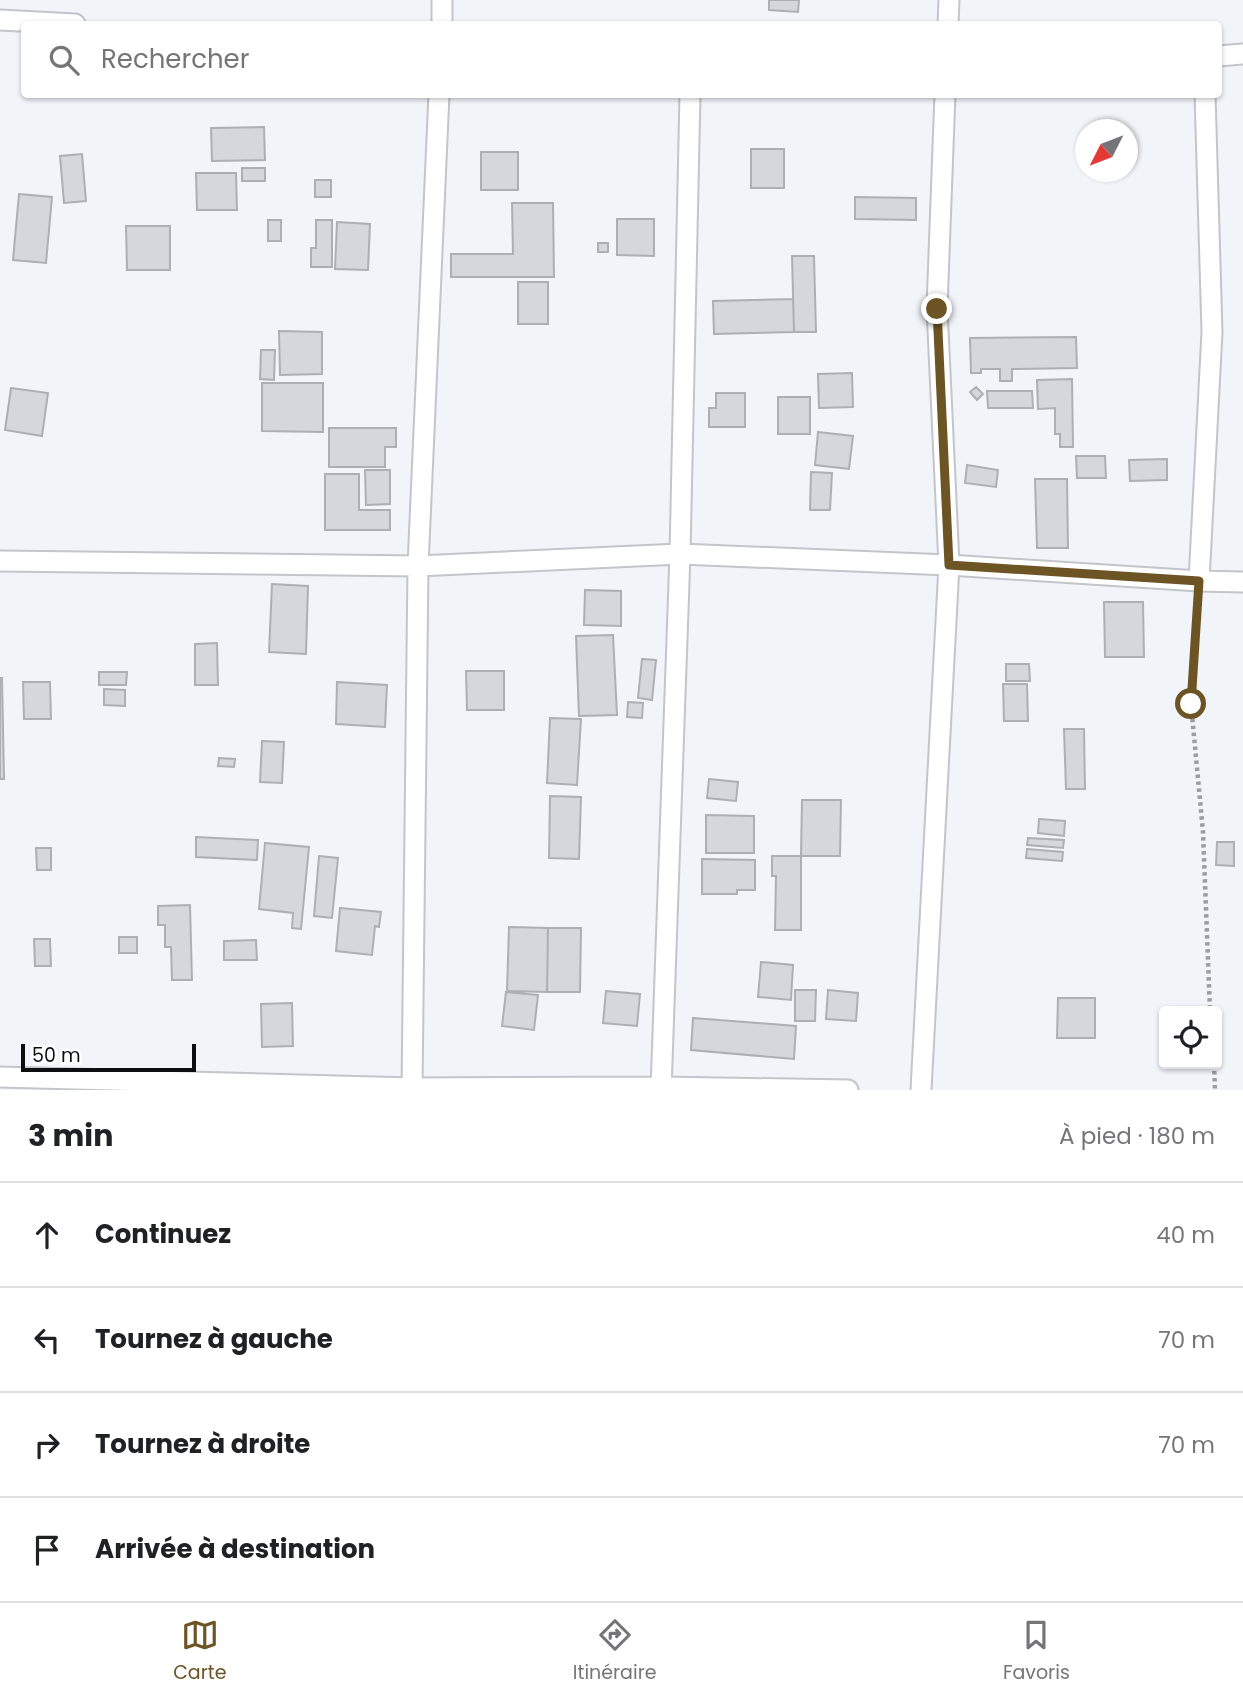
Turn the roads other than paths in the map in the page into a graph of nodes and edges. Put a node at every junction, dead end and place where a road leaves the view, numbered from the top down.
1 (442, 0) edge
2 (949, 0) edge
3 (0, 20) edge
4 (21, 21) edge
5 (442, 21) edge
6 (948, 21) edge
7 (1243, 54) edge
8 (1222, 56) edge
9 (439, 98) edge
10 (690, 98) edge
11 (945, 98) edge
12 (1205, 98) edge
13 (680, 554) junction
14 (0, 561) edge
15 (949, 565) junction
16 (418, 566) junction
17 (1199, 581) junction
18 (1243, 582) edge
19 (0, 1077) edge
20 (661, 1088) edge
21 (412, 1089) edge
22 (848, 1090) edge
23 (921, 1090) edge

1 - 5 street
2 - 6 street
3 - 4 street
7 - 8 street
9 - 16 street
10 - 13 street
11 - 15 street
12 - 17 street
13 - 15 street
13 - 16 street
13 - 20 street
14 - 16 street
15 - 17 street
15 - 23 street
16 - 21 street
17 - 18 street
19 - 21 street
20 - 21 street
20 - 22 street

